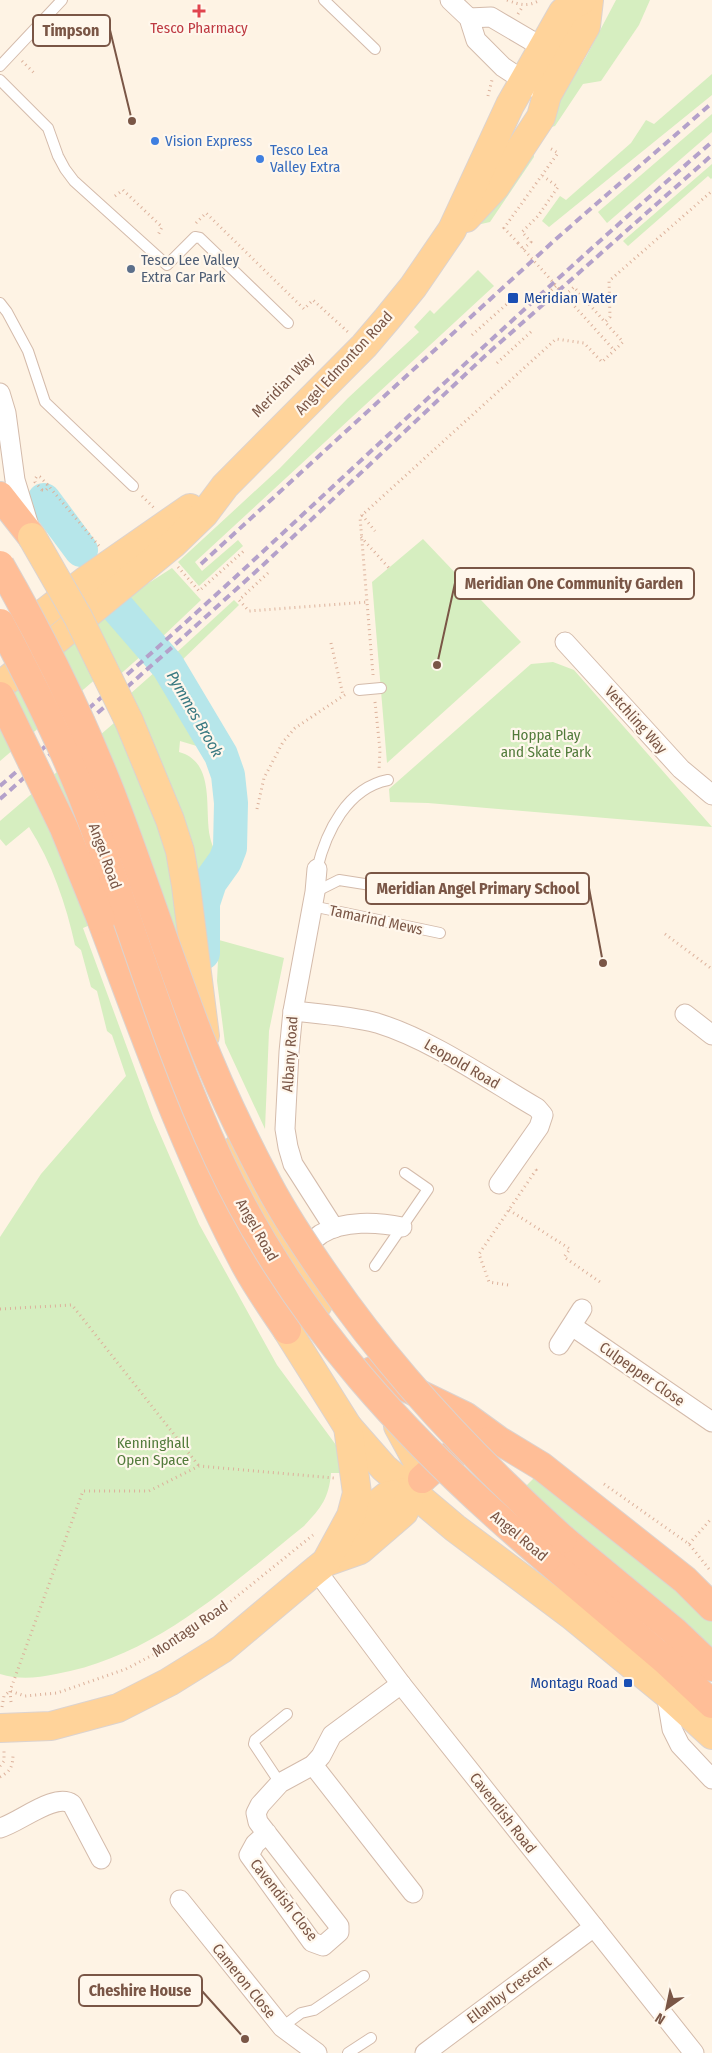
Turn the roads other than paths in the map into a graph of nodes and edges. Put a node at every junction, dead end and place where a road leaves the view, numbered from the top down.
1 (62, 0) edge
2 (324, 0) edge
3 (450, 0) edge
4 (582, 0) edge
5 (589, 0) edge
6 (469, 18) junction
7 (542, 47) junction
8 (375, 48) dead end
9 (0, 66) edge
10 (0, 80) edge
11 (524, 82) junction
12 (554, 84) junction
13 (452, 230) junction
14 (0, 303) edge
15 (288, 323) dead end
16 (0, 393) edge
17 (133, 486) road end
18 (225, 486) junction
19 (18, 515) edge
20 (0, 565) edge
21 (0, 623) edge
22 (565, 642) dead end
23 (0, 648) edge
24 (0, 686) edge
25 (377, 688) road end
26 (359, 690) road end
27 (0, 696) edge
28 (384, 781) road end
29 (712, 795) edge
30 (317, 869) joint
31 (314, 899) junction
32 (460, 899) dead end
33 (440, 933) dead end
34 (293, 1011) junction
35 (685, 1014) dead end
36 (712, 1035) edge
37 (405, 1173) dead end
38 (499, 1184) dead end
39 (402, 1227) junction
40 (334, 1228) junction
41 (290, 1260) junction
42 (375, 1266) dead end
43 (582, 1309) dead end
44 (572, 1326) junction
45 (287, 1330) junction
46 (559, 1345) dead end
47 (372, 1371) junction
48 (712, 1422) edge
49 (348, 1427) junction
50 (498, 1440) junction
51 (417, 1485) junction
52 (330, 1532) junction
53 (321, 1566) junction
54 (712, 1607) edge
55 (712, 1667) edge
56 (401, 1684) junction
57 (666, 1693) junction
58 (712, 1704) edge
59 (287, 1714) dead end
60 (1, 1715) edge
61 (712, 1735) edge
62 (313, 1765) junction
63 (712, 1779) edge
64 (280, 1784) junction
65 (0, 1828) edge
66 (267, 1833) junction
67 (101, 1859) dead end
68 (413, 1893) dead end
69 (180, 1900) dead end
70 (594, 1927) junction
71 (364, 1976) dead end
72 (282, 2027) junction
73 (371, 2038) dead end
74 (317, 2053) edge
75 (348, 2053) edge
76 (425, 2053) edge
77 (694, 2053) edge

1 - 9 lane
2 - 8 lane
3 - 6 street
4 - 7 main road, Angel Edmonton Road
5 - 12 main road, Angel Edmonton Road
6 - 7 street
6 - 11 street
7 - 11 main road, Angel Edmonton Road
7 - 12 street
10 - 15 lane
11 - 12 street
11 - 13 main road, Angel Edmonton Road
12 - 13 main road, Angel Edmonton Road
13 - 18 main road, Angel Edmonton Road
14 - 17 lane
16 - 19 street
18 - 23 main road, Angel Edmonton Road
18 - 24 main road, Angel Edmonton Road
19 - 41 main road, Angel Road, bridge
20 - 55 highway, Angel Road, bridge
21 - 58 highway, Angel Road, bridge
22 - 29 street, Vetchling Way
25 - 26 lane
27 - 45 highway, bridge
28 - 30 lane
30 - 31 street, Albany Road
31 - 32 lane
31 - 33 lane, Tamarind Mews
31 - 34 street, Albany Road
34 - 38 street, Leopold Road
34 - 40 street, Albany Road
35 - 36 street
37 - 39 lane
39 - 40 street
39 - 42 lane
40 - 41 street
41 - 45 street
41 - 47 main road, Angel Road
43 - 44 street
44 - 46 street
44 - 48 street, Culpepper Close
45 - 49 main road
47 - 50 highway
47 - 51 main road, Angel Road
49 - 51 main road
49 - 52 main road
50 - 51 highway
50 - 54 highway
51 - 52 main road, Montagu Road
51 - 53 main road, Montagu Road
51 - 57 main road
52 - 53 main road, Montagu Road
53 - 56 street, Cavendish Road
53 - 60 main road, Montagu Road
56 - 62 street, Cavendish Close
56 - 70 street, Cavendish Road
57 - 61 main road
57 - 63 street
59 - 64 lane
62 - 64 street, Cavendish Close
62 - 68 street
64 - 66 street, Cavendish Close
65 - 67 street
66 - 66 street, Cavendish Close
69 - 72 street, Cameron Close
70 - 76 street, Ellanby Crescent
70 - 77 street, Cavendish Road
71 - 72 lane
72 - 74 street, Cameron Close
73 - 75 lane

